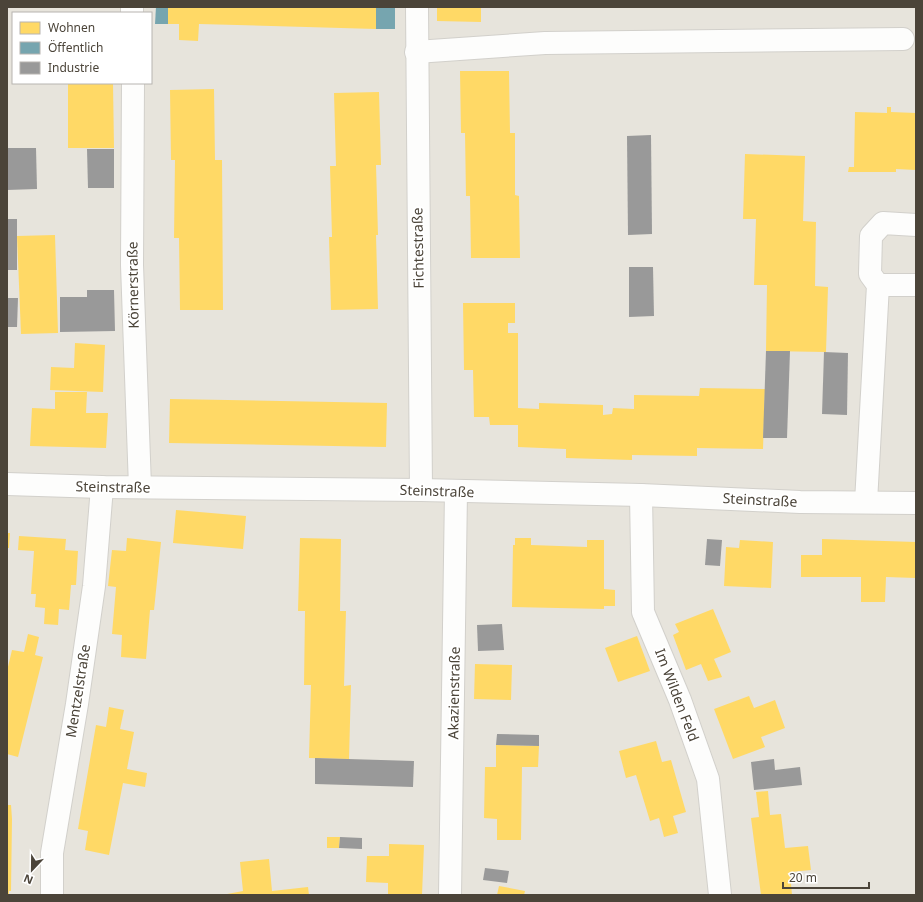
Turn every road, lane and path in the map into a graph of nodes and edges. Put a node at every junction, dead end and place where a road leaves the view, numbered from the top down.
1 (417, 7) edge
2 (902, 38) dead end
3 (416, 52) junction
4 (133, 84) edge
5 (916, 225) edge
6 (878, 285) junction
7 (916, 285) edge
8 (7, 484) edge
9 (102, 487) junction
10 (140, 487) junction
11 (421, 490) junction
12 (456, 492) junction
13 (641, 495) junction
14 (866, 502) junction
15 (916, 503) edge
16 (52, 895) edge
17 (450, 895) edge
18 (720, 895) edge

1 - 3 street, Fichtestraße
2 - 3 street
3 - 11 street, Fichtestraße
4 - 10 street, Körnerstraße
5 - 6 street
6 - 7 street
6 - 14 street
8 - 9 street, Steinstraße
9 - 10 street, Steinstraße
9 - 16 street, Mentzelstraße
10 - 11 street, Steinstraße
11 - 12 street, Steinstraße
12 - 13 street, Steinstraße
12 - 17 street, Akazienstraße
13 - 14 street, Steinstraße
13 - 18 street, Im Wilden Feld
14 - 15 street, Steinstraße

